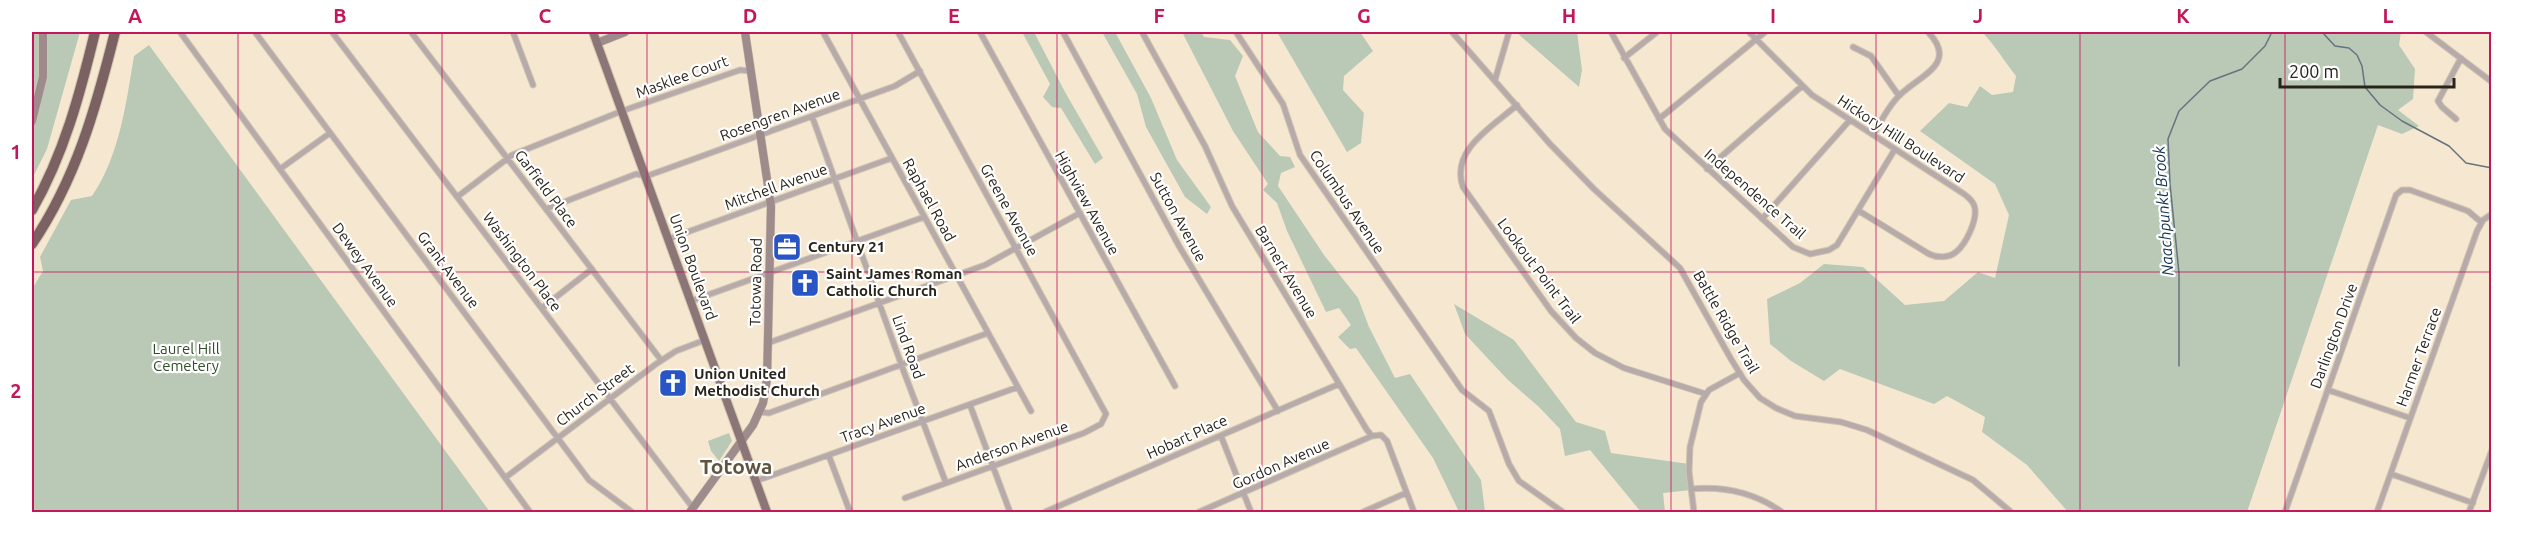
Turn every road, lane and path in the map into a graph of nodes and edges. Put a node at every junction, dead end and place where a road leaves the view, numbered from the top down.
1 (43, 32) edge
2 (95, 32) edge
3 (115, 32) edge
4 (180, 32) edge
5 (255, 32) edge
6 (332, 32) edge
7 (411, 32) edge
8 (513, 32) edge
9 (592, 32) edge
10 (625, 32) edge
11 (745, 32) edge
12 (823, 32) edge
13 (898, 32) edge
14 (980, 32) edge
15 (1063, 32) edge
16 (1142, 32) edge
17 (1236, 32) edge
18 (1452, 32) edge
19 (1509, 32) edge
20 (1611, 32) edge
21 (1657, 32) edge
22 (1749, 32) edge
23 (1765, 32) edge
24 (1928, 32) edge
25 (2426, 32) edge
26 (1755, 39) junction
27 (597, 43) junction
28 (1852, 47) dead end
29 (1624, 58) junction
30 (2461, 58) junction
31 (751, 71) junction
32 (920, 71) junction
33 (1495, 81) junction
34 (2492, 82) edge
35 (533, 85) dead end
36 (1802, 86) junction
37 (1899, 96) junction
38 (860, 99) junction
39 (1516, 105) junction
40 (622, 111) junction
41 (812, 116) junction
42 (1659, 119) junction
43 (2456, 119) dead end
44 (1850, 120) junction
45 (32, 121) edge
46 (330, 133) junction
47 (761, 135) junction
48 (1873, 135) junction
49 (1895, 149) junction
50 (892, 158) junction
51 (508, 159) junction
52 (280, 169) junction
53 (1707, 169) junction
54 (645, 175) junction
55 (834, 178) junction
56 (457, 196) junction
57 (770, 202) junction
58 (546, 209) junction
59 (32, 210) edge
60 (1859, 211) junction
61 (1080, 213) junction
62 (2492, 214) edge
63 (924, 217) junction
64 (1762, 219) junction
65 (2481, 222) junction
66 (668, 239) junction
67 (856, 240) junction
68 (32, 244) edge
69 (1017, 248) junction
70 (592, 269) junction
71 (770, 272) junction
72 (956, 275) junction
73 (691, 301) junction
74 (879, 303) junction
75 (542, 308) junction
76 (988, 333) junction
77 (705, 339) junction
78 (768, 343) junction
79 (661, 360) junction
80 (901, 364) junction
81 (1740, 373) junction
82 (1339, 384) junction
83 (1175, 386) dead end
84 (1018, 387) junction
85 (2328, 390) junction
86 (1706, 394) junction
87 (610, 398) junction
88 (1100, 400) joint
89 (969, 405) junction
90 (1031, 411) dead end
91 (1278, 411) junction
92 (759, 412) junction
93 (2410, 418) junction
94 (923, 422) junction
95 (1221, 436) junction
96 (1372, 436) junction
97 (558, 438) junction
98 (742, 439) junction
99 (2492, 450) edge
100 (829, 456) junction
101 (992, 467) junction
102 (2391, 474) junction
103 (505, 478) junction
104 (756, 481) junction
105 (946, 483) junction
106 (1691, 489) junction
107 (1244, 493) junction
108 (1406, 493) junction
109 (905, 498) dead end
110 (2473, 503) junction
111 (692, 510) edge
112 (530, 513) edge
113 (632, 513) edge
114 (768, 513) edge
115 (850, 513) edge
116 (1010, 513) edge
117 (1045, 513) edge
118 (1199, 513) edge
119 (1251, 513) edge
120 (1363, 513) edge
121 (1414, 513) edge
122 (1563, 513) edge
123 (1694, 513) edge
124 (1782, 513) edge
125 (2011, 513) edge
126 (2285, 513) edge
127 (2377, 513) edge
128 (2469, 513) edge

1 - 45 main road
2 - 59 highway
3 - 68 highway
4 - 52 street, Dewey Avenue
5 - 46 street, Grant Avenue
6 - 56 street, Washington Place
7 - 51 street, Garfield Place
8 - 35 street
9 - 27 main road, Union Boulevard
10 - 27 main road
11 - 31 main road, Totowa Road
12 - 38 street, Raphael Road
13 - 32 street, Greene Avenue
14 - 61 street, Highview Avenue
15 - 91 street, Sutton Avenue
16 - 82 street, Barnert Avenue
17 - 122 street, Columbus Avenue
18 - 33 street, Battle Ridge Trail
19 - 33 street
20 - 29 street, Independence Trail
21 - 29 street
22 - 26 street, Hickory Hill Boulevard
23 - 26 street
24 - 37 street
25 - 30 street
26 - 36 street, Hickory Hill Boulevard
26 - 42 street
27 - 40 main road, Union Boulevard
28 - 37 street
29 - 42 street, Independence Trail
30 - 34 street
30 - 43 street
31 - 40 street, Masklee Court
31 - 47 main road, Totowa Road
32 - 38 street, Rosengren Avenue
32 - 69 street, Greene Avenue
33 - 39 street, Battle Ridge Trail
36 - 44 street, Hickory Hill Boulevard
36 - 53 street
37 - 48 street
38 - 41 street, Rosengren Avenue
38 - 50 street, Raphael Road
39 - 81 street, Battle Ridge Trail
39 - 86 street, Lookout Point Trail
40 - 51 street, Masklee Court
40 - 54 main road, Union Boulevard
41 - 47 street, Rosengren Avenue
41 - 55 street, Lind Road
42 - 53 street, Independence Trail
44 - 48 street, Hickory Hill Boulevard
44 - 64 street
46 - 52 street
46 - 97 street, Grant Avenue
47 - 54 street, Rosengren Avenue
47 - 57 main road, Totowa Road
48 - 49 street, Hickory Hill Boulevard
49 - 60 street, Independence Trail
49 - 60 street, Hickory Hill Boulevard
50 - 55 street, Mitchell Avenue
50 - 63 street, Raphael Road
51 - 56 street, Masklee Court
51 - 58 street, Garfield Place
52 - 103 street, Dewey Avenue
53 - 64 street, Independence Trail
54 - 58 street, Rosengren Avenue
54 - 66 main road, Union Boulevard
55 - 57 street, Mitchell Avenue
55 - 67 street, Lind Road
56 - 75 street, Washington Place
57 - 66 street, Mitchell Avenue
57 - 71 main road, Totowa Road
58 - 70 street, Garfield Place
60 - 64 street, Independence Trail
61 - 69 street
61 - 83 street, Highview Avenue
62 - 65 street
63 - 67 street
63 - 72 street, Raphael Road
65 - 85 street, Darlington Drive
65 - 93 street, Harmer Terrace
66 - 73 main road, Union Boulevard
67 - 71 street
67 - 74 street, Lind Road
69 - 72 street
69 - 88 street, Greene Avenue
70 - 75 street
70 - 79 street, Garfield Place
71 - 73 street
71 - 78 main road, Totowa Road
72 - 74 street
72 - 76 street, Raphael Road
73 - 77 main road, Union Boulevard
74 - 78 street
74 - 80 street, Lind Road
75 - 87 street, Washington Place
76 - 80 street
76 - 84 street, Raphael Road
77 - 79 street, Church Street
77 - 98 main road, Union Boulevard
78 - 92 main road, Totowa Road
79 - 87 street, Church Street
80 - 92 street
80 - 94 street, Lind Road
81 - 86 street
81 - 125 street, Battle Ridge Trail
82 - 91 street, Hobart Place
82 - 96 street, Barnert Avenue
84 - 89 street, Tracy Avenue
84 - 90 street, Raphael Road
85 - 93 street
85 - 126 street, Darlington Drive
86 - 106 street
87 - 97 street, Church Street
87 - 111 street, Washington Place
88 - 101 street, Anderson Avenue
89 - 94 street, Tracy Avenue
89 - 101 street
91 - 95 street, Hobart Place
92 - 98 main road, Totowa Road
93 - 102 street, Harmer Terrace
94 - 100 street, Tracy Avenue
94 - 105 street, Lind Road
95 - 107 street
95 - 117 street, Hobart Place
96 - 107 street, Gordon Avenue
96 - 108 street, Barnert Avenue
97 - 103 street, Church Street
97 - 113 street, Grant Avenue
98 - 104 main road, Union Boulevard
98 - 111 main road, Totowa Road
99 - 110 street
100 - 104 street, Tracy Avenue
100 - 115 street
101 - 105 street, Anderson Avenue
101 - 116 street
102 - 110 street
102 - 127 street, Harmer Terrace
103 - 112 street, Dewey Avenue
104 - 114 main road, Union Boulevard
105 - 109 street, Anderson Avenue
106 - 123 street
106 - 124 street
107 - 118 street, Gordon Avenue
107 - 119 street
108 - 120 street
108 - 121 street, Barnert Avenue
110 - 128 street

